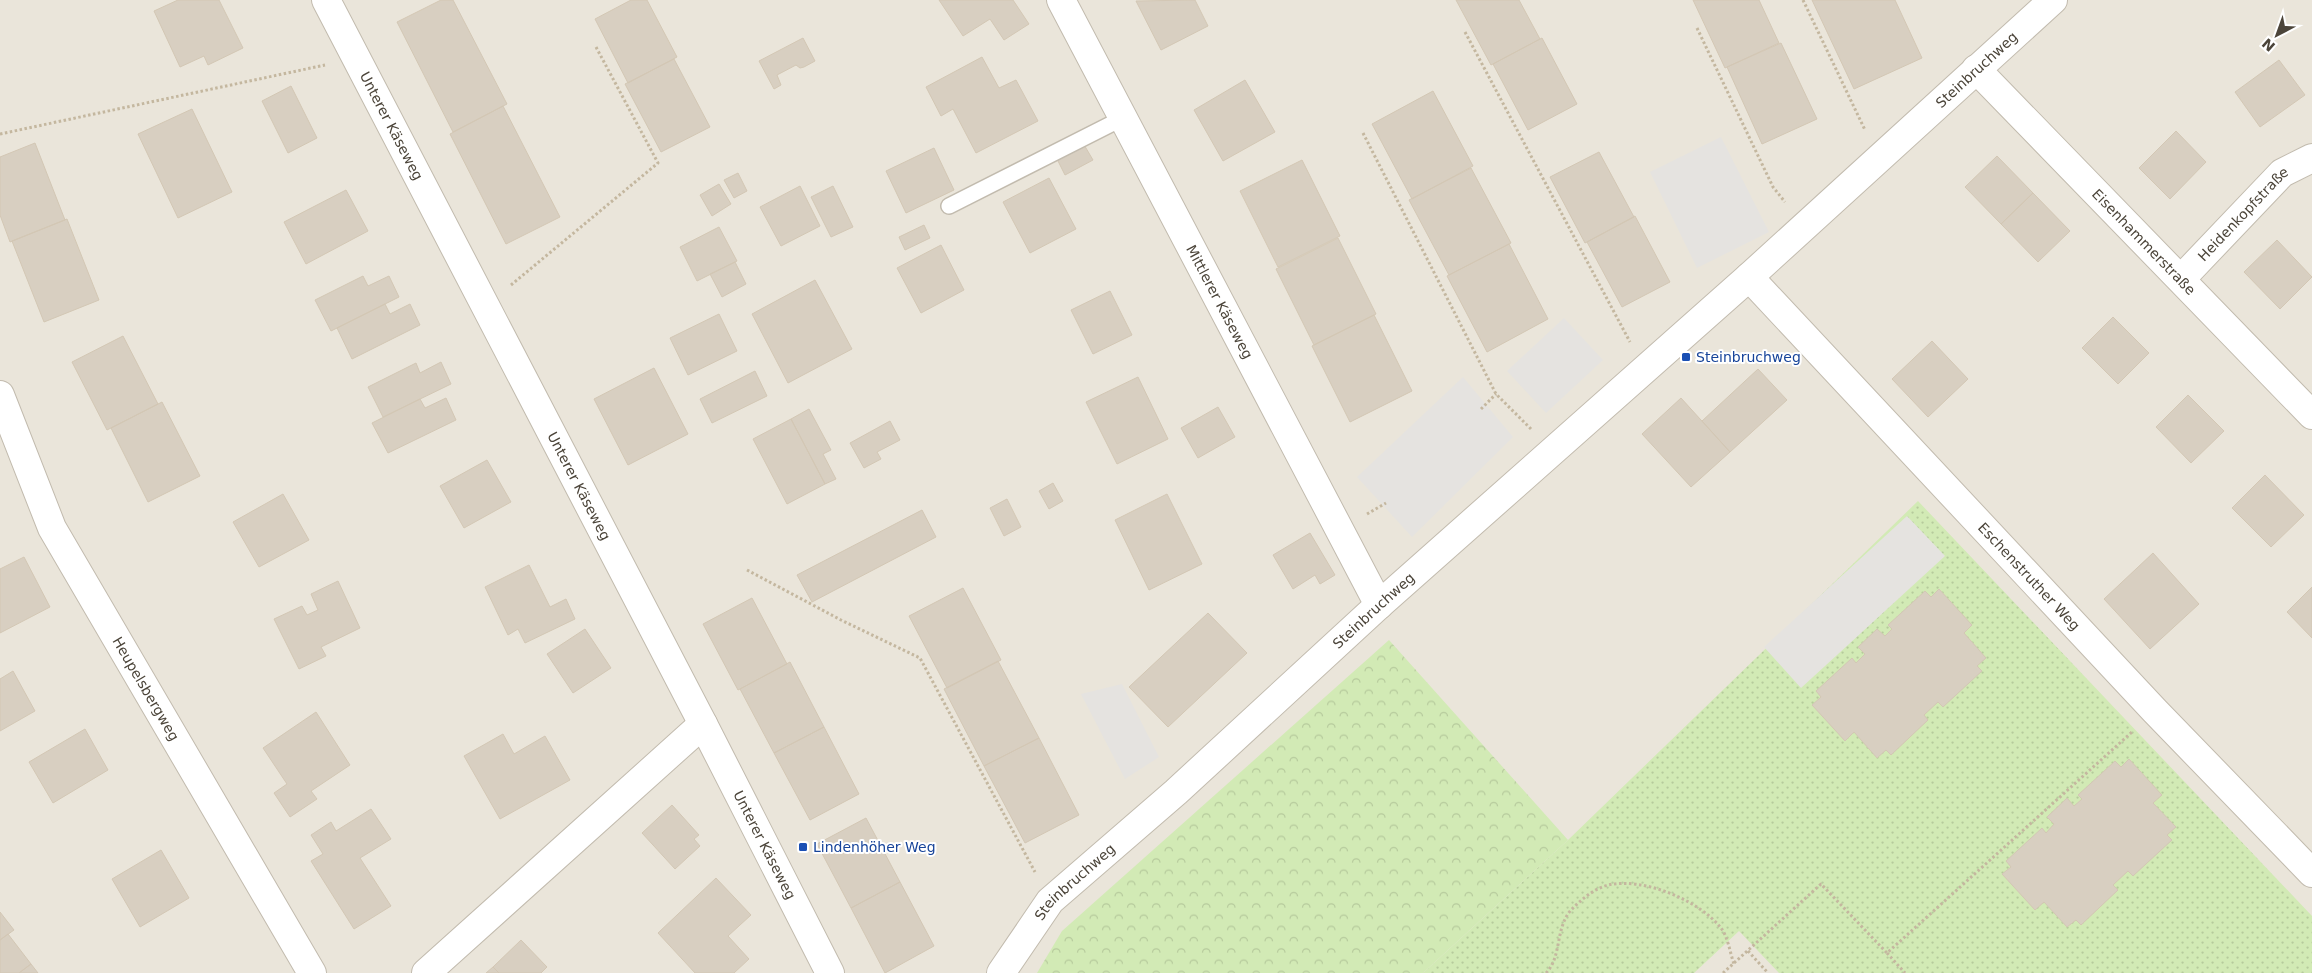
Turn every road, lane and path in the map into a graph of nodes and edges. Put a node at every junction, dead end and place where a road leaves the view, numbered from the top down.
1 (326, 0) edge
2 (1061, 0) edge
3 (1803, 0) edge
4 (2053, 0) edge
5 (1698, 28) dead end
6 (1465, 32) dead end
7 (596, 47) dead end
8 (357, 58) junction
9 (1976, 69) junction
10 (1123, 118) junction
11 (1363, 133) dead end
12 (0, 134) edge
13 (1884, 153) junction
14 (2312, 158) edge
15 (950, 206) dead end
16 (1804, 226) junction
17 (1749, 277) junction
18 (2182, 279) junction
19 (482, 302) junction
20 (1650, 364) junction
21 (1496, 394) junction
22 (0, 395) edge
23 (1481, 409) dead end
24 (2312, 415) edge
25 (1553, 450) junction
26 (748, 570) dead end
27 (1380, 605) junction
28 (2155, 711) junction
29 (703, 724) junction
30 (2312, 873) edge
31 (1050, 901) junction
32 (1748, 951) junction
33 (1887, 953) junction
34 (1734, 964) junction
35 (312, 973) edge
36 (426, 973) edge
37 (830, 973) edge
38 (1001, 973) edge
39 (1546, 973) edge
40 (1723, 973) edge
41 (1768, 973) edge
42 (1905, 973) edge

1 - 8 street, Unterer Käseweg
2 - 10 street, Mittlerer Käseweg
3 - 13 path
4 - 9 street, Steinbruchweg
5 - 16 path
6 - 20 path
7 - 19 path
8 - 12 path
8 - 19 street, Unterer Käseweg
9 - 13 street, Steinbruchweg
9 - 18 street, Eisenhammerstraße
10 - 15 lane
10 - 27 street, Mittlerer Käseweg
11 - 21 path
13 - 16 street, Steinbruchweg
14 - 18 street, Heidenkopfstraße
16 - 17 street, Steinbruchweg
17 - 20 street, Steinbruchweg
17 - 28 street, Eschenstruther Weg
18 - 24 street, Eisenhammerstraße
19 - 29 street, Unterer Käseweg
20 - 25 street, Steinbruchweg
21 - 23 path
21 - 25 path
22 - 35 street, Heupelsbergweg
25 - 27 street, Steinbruchweg
26 - 31 path
27 - 31 street, Steinbruchweg
28 - 30 street, Eschenstruther Weg
28 - 33 path
29 - 36 street
29 - 37 street, Unterer Käseweg
31 - 38 street, Steinbruchweg
32 - 33 path
32 - 34 path
32 - 41 path
33 - 42 path
34 - 39 path
34 - 40 path

